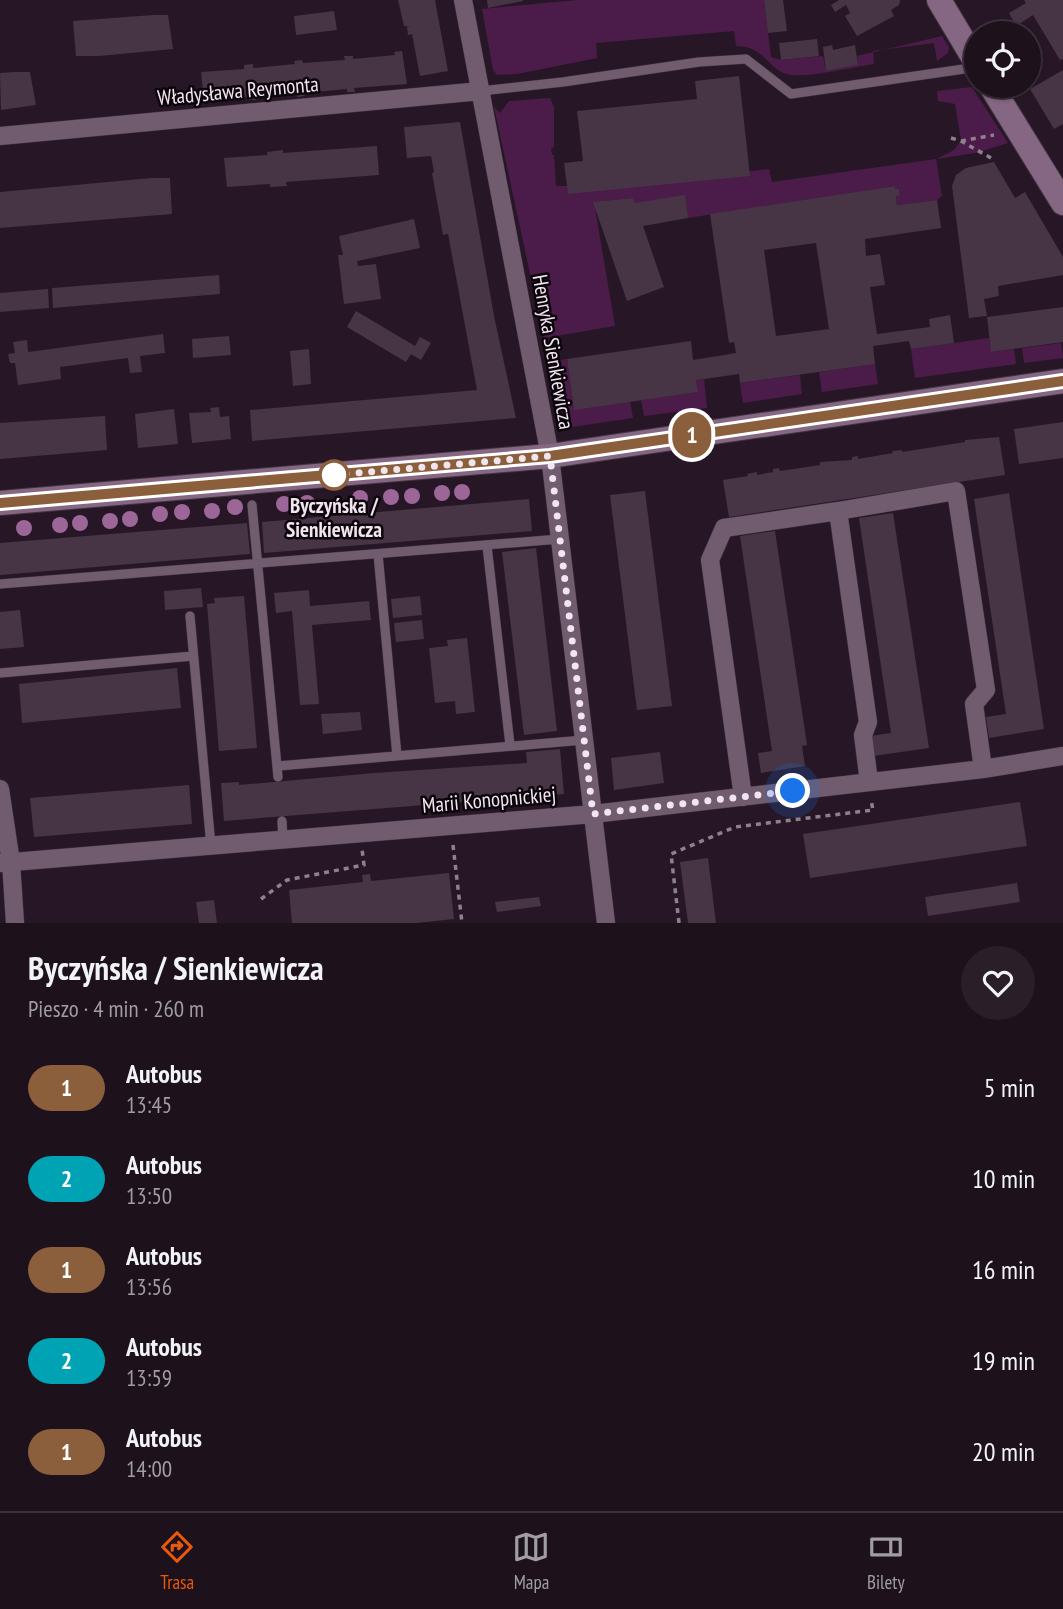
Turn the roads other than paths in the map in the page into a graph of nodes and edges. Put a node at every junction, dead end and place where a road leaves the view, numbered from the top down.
1 (463, 0) edge
2 (939, 0) edge
3 (964, 43) edge
4 (964, 69) edge
5 (481, 91) junction
6 (998, 98) edge
7 (0, 136) edge
8 (1063, 203) edge
9 (1063, 381) edge
10 (550, 456) junction
11 (0, 503) edge
12 (251, 505) dead end
13 (838, 511) junction
14 (560, 539) junction
15 (487, 546) junction
16 (378, 554) junction
17 (257, 565) junction
18 (0, 584) edge
19 (190, 616) dead end
20 (193, 656) junction
21 (0, 673) edge
22 (584, 740) junction
23 (510, 745) junction
24 (397, 756) junction
25 (1063, 756) edge
26 (278, 766) junction
27 (983, 769) junction
28 (278, 777) dead end
29 (869, 782) junction
30 (0, 789) edge
31 (743, 797) junction
32 (593, 814) junction
33 (282, 821) dead end
34 (283, 840) junction
35 (211, 846) junction
36 (6, 863) edge
37 (15, 923) edge
38 (606, 923) edge

1 - 5 street, Henryka Sienkiewicza
2 - 3 street
4 - 5 lane
5 - 7 street, Władysława Reymonta
5 - 10 street, Henryka Sienkiewicza
6 - 8 street
9 - 10 street
10 - 11 street
10 - 14 street, Henryka Sienkiewicza
12 - 17 lane
13 - 27 street
13 - 29 street
13 - 31 street
14 - 15 lane
14 - 22 street, Henryka Sienkiewicza
15 - 16 lane
15 - 23 lane
16 - 17 lane
16 - 24 lane
17 - 18 lane
17 - 26 lane
19 - 20 lane
20 - 21 lane
20 - 35 lane
22 - 23 lane
22 - 32 street, Henryka Sienkiewicza
23 - 24 lane
24 - 26 lane
25 - 27 street, Marii Konopnickiej
26 - 28 lane
27 - 29 street, Marii Konopnickiej
29 - 31 street, Marii Konopnickiej
30 - 36 street
31 - 32 street, Marii Konopnickiej
32 - 34 street, Marii Konopnickiej
32 - 38 street, Henryka Sienkiewicza
33 - 34 lane
34 - 35 street, Marii Konopnickiej
35 - 36 street, Marii Konopnickiej
36 - 37 street

